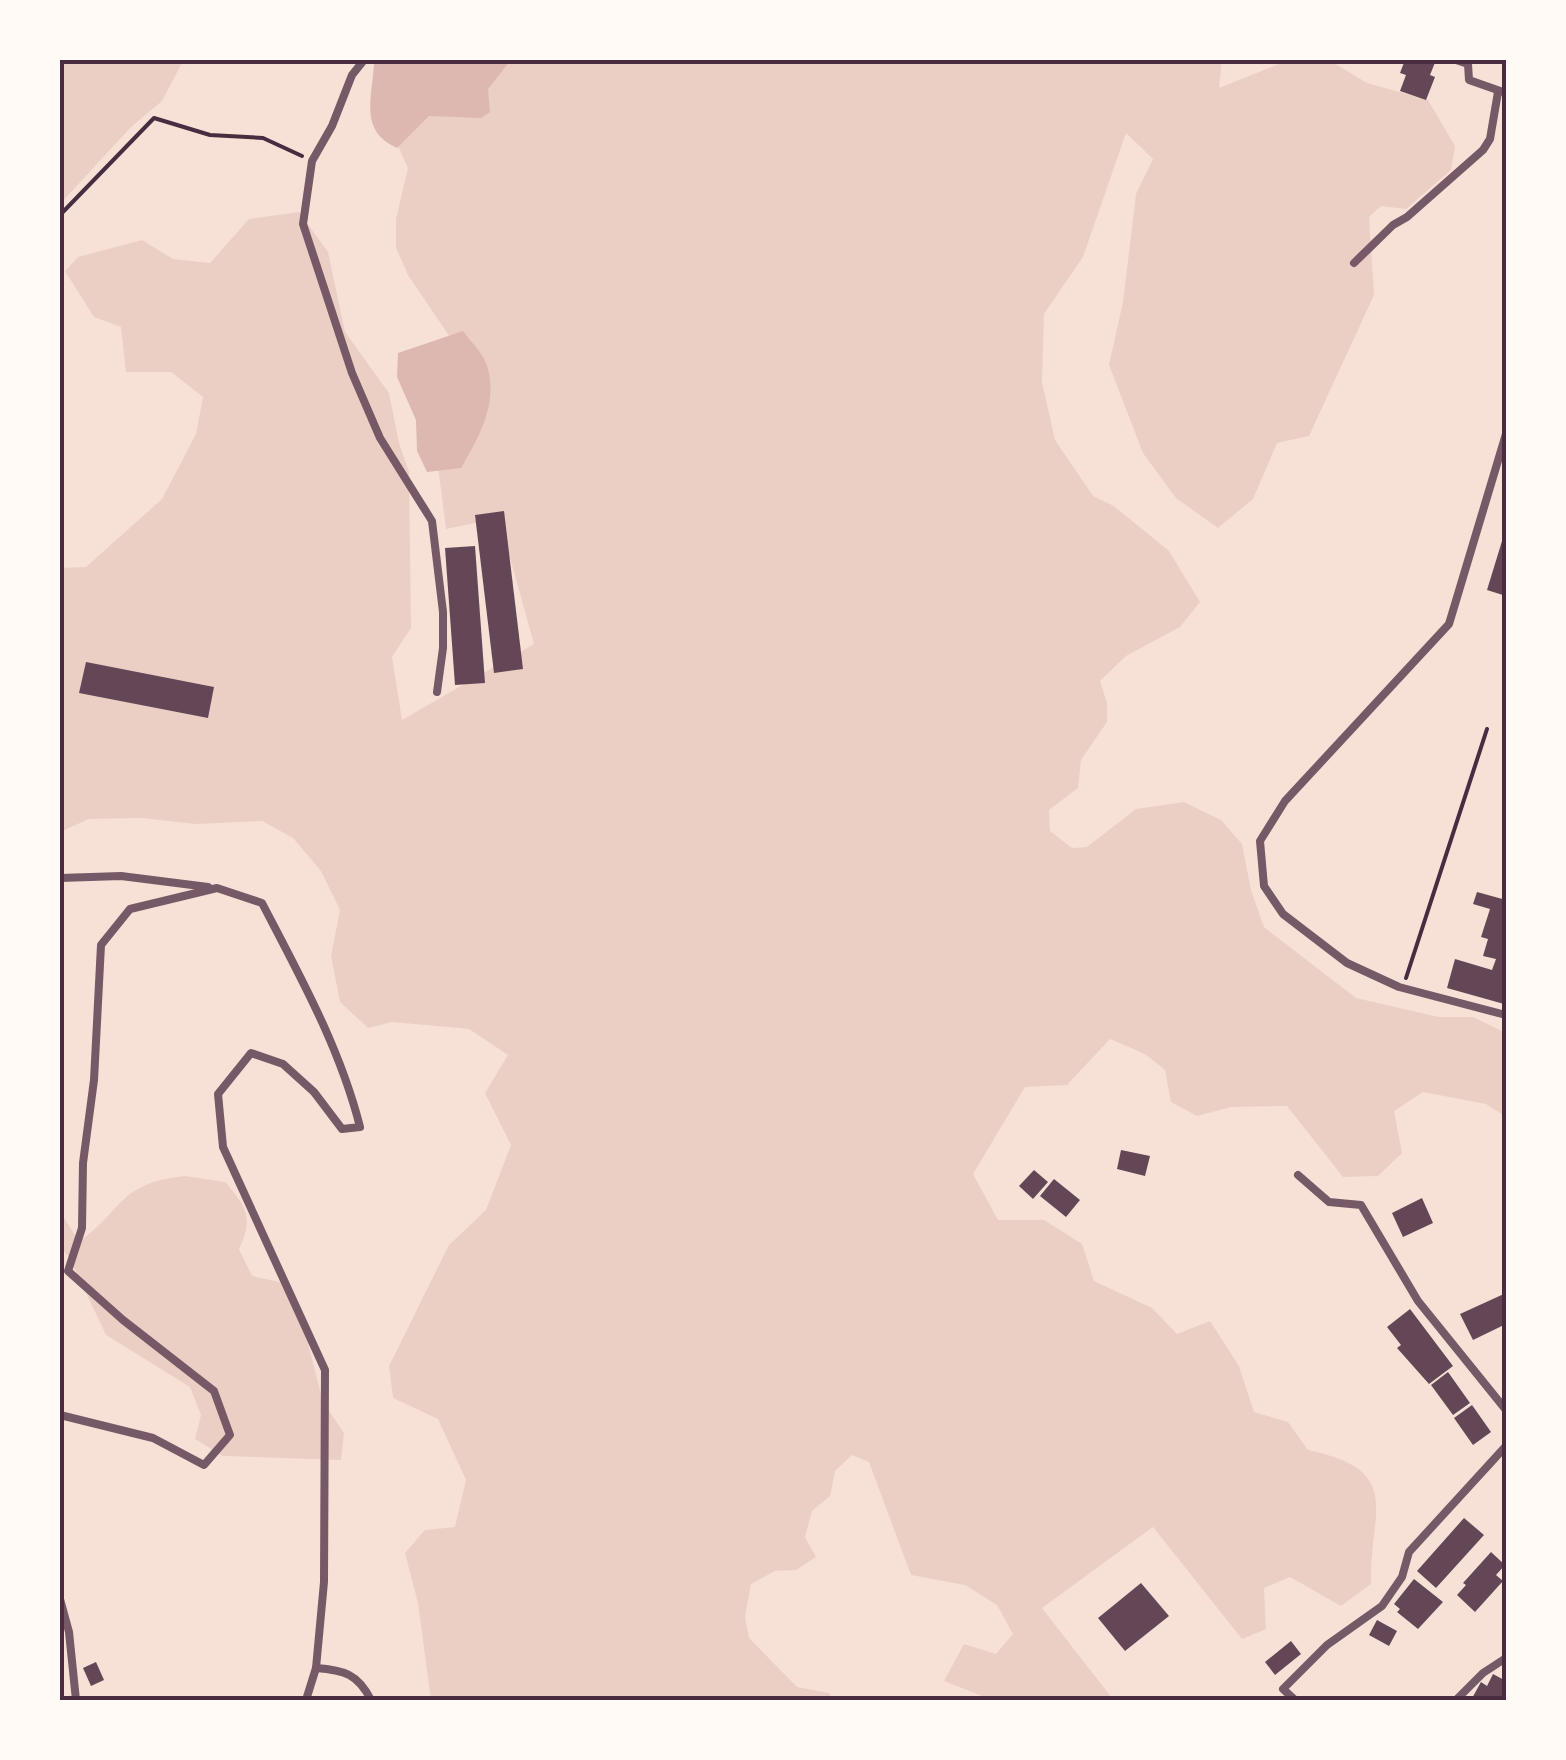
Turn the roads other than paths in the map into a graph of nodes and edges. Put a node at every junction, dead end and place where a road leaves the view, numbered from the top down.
1 (364, 60) edge
2 (1456, 60) edge
3 (1502, 92) edge
4 (1354, 263) dead end
5 (1506, 434) edge
6 (437, 692) dead end
7 (60, 878) edge
8 (217, 888) junction
9 (1506, 1016) edge
10 (1298, 1174) dead end
11 (63, 1268) edge
12 (1506, 1410) edge
13 (60, 1415) edge
14 (1506, 1446) edge
15 (60, 1599) edge
16 (1506, 1658) edge
17 (316, 1668) junction
18 (76, 1700) edge
19 (306, 1700) edge
20 (371, 1700) edge
21 (1295, 1700) edge
22 (1456, 1700) edge

1 - 6 street
2 - 3 street
3 - 4 street
5 - 9 street
7 - 8 street
8 - 11 street
8 - 17 street
10 - 12 street
11 - 13 street
14 - 21 street
15 - 18 street
16 - 22 street
17 - 19 street
17 - 20 street

